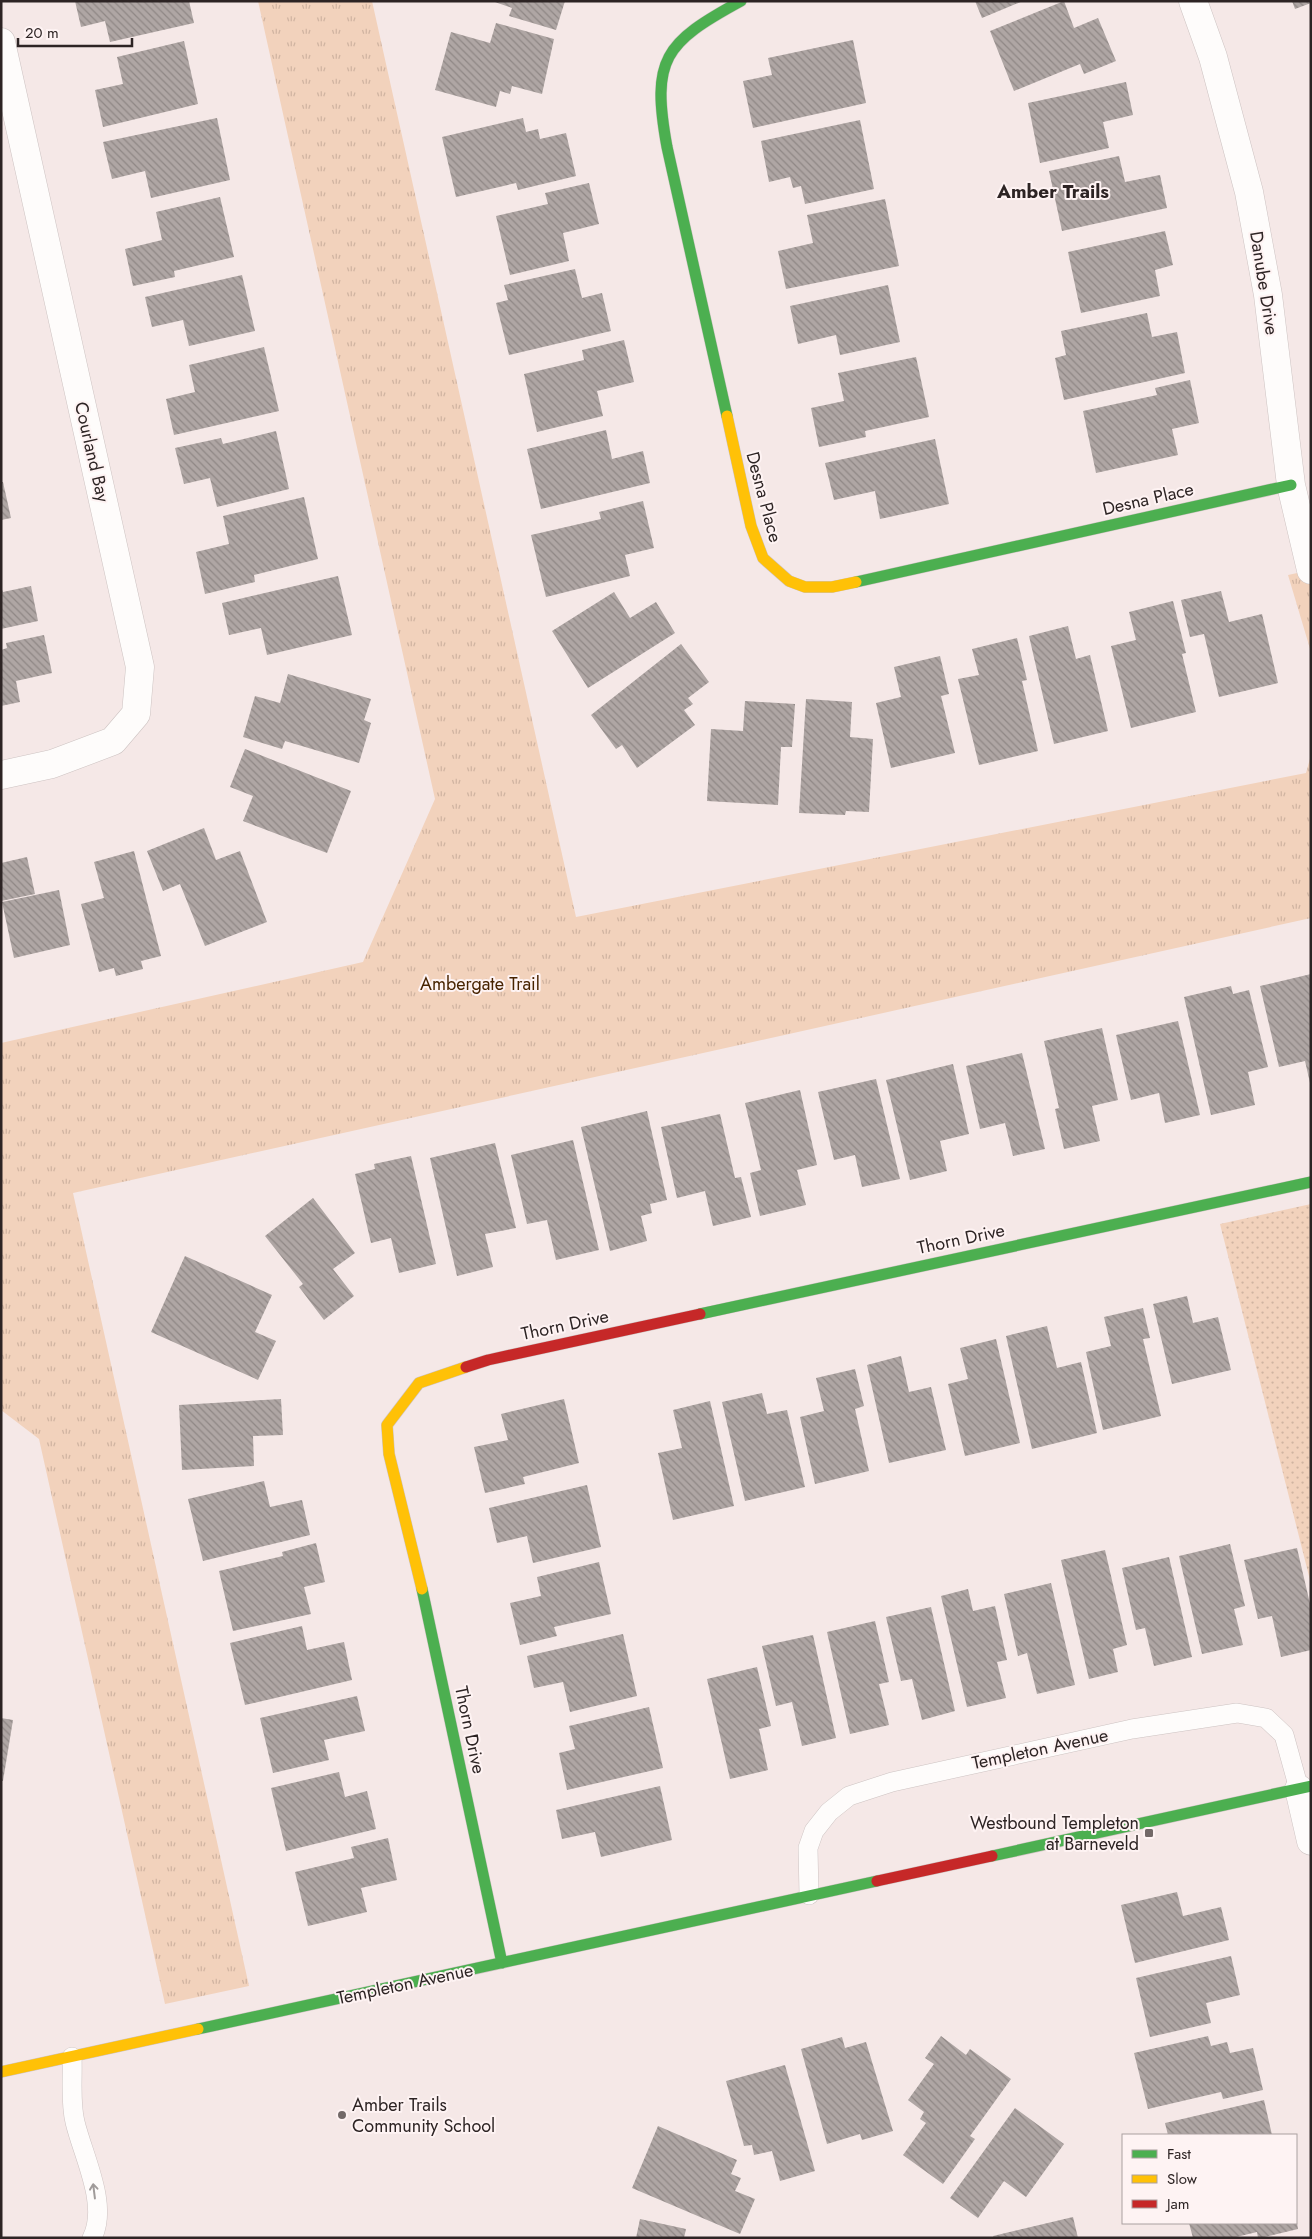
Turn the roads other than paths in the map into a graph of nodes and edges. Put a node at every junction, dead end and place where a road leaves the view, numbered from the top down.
1 (741, 1) edge
2 (1193, 1) edge
3 (1, 42) edge
4 (1291, 485) junction
5 (1311, 570) edge
6 (1, 775) edge
7 (1311, 1182) edge
8 (1305, 1787) edge
9 (1311, 1841) edge
10 (809, 1895) junction
11 (502, 1963) junction
12 (72, 2057) junction
13 (1, 2072) edge
14 (92, 2238) edge

1 - 4 street, Desna Place
2 - 4 street, Danube Drive
3 - 6 street, Courland Bay
4 - 5 street, Danube Drive
7 - 11 street, Thorn Drive
8 - 9 street
8 - 10 street, Templeton Avenue
8 - 10 lane, Templeton Avenue
10 - 11 street, Templeton Avenue
11 - 12 street, Templeton Avenue
12 - 13 street, Templeton Avenue
14 -> 12 lane

